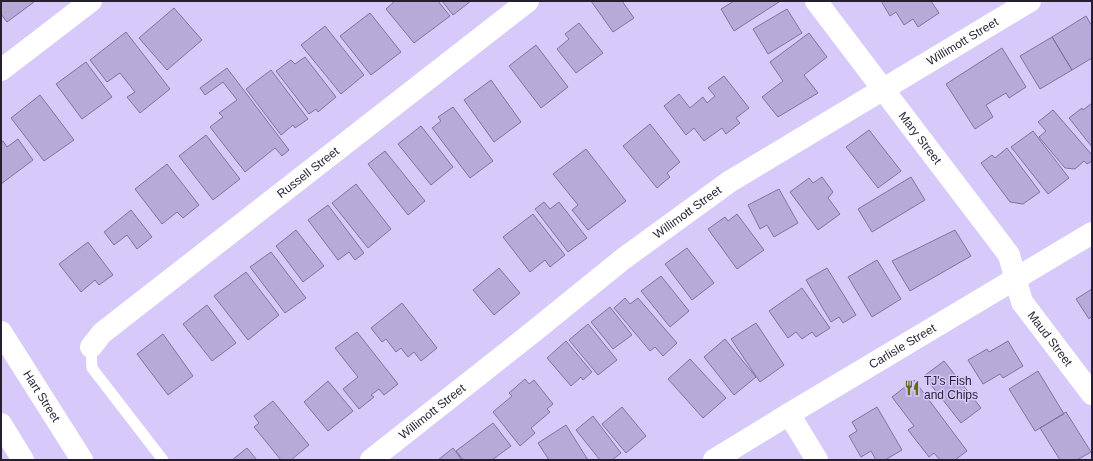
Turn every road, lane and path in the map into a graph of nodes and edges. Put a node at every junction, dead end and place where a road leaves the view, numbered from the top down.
1 (91, 1) edge
2 (528, 1) edge
3 (816, 1) edge
4 (1030, 1) edge
5 (1, 70) edge
6 (884, 90) junction
7 (1092, 234) edge
8 (1016, 279) junction
9 (1, 332) edge
10 (91, 347) joint
11 (1092, 394) edge
12 (789, 414) junction
13 (1, 424) edge
14 (23, 460) edge
15 (82, 460) edge
16 (163, 460) edge
17 (370, 460) edge
18 (714, 460) edge
19 (817, 460) edge

1 - 5 street
2 - 10 street, Russell Street
3 - 6 street, Mary Street
4 - 6 street, Willimott Street
6 - 8 street, Mary Street
6 - 17 street, Willimott Street
7 - 8 street, Carlisle Street
8 - 11 street, Maud Street
8 - 12 street, Carlisle Street
9 - 15 street, Hart Street
10 - 16 lane
12 - 18 street, Carlisle Street
12 - 19 street
13 - 14 street

